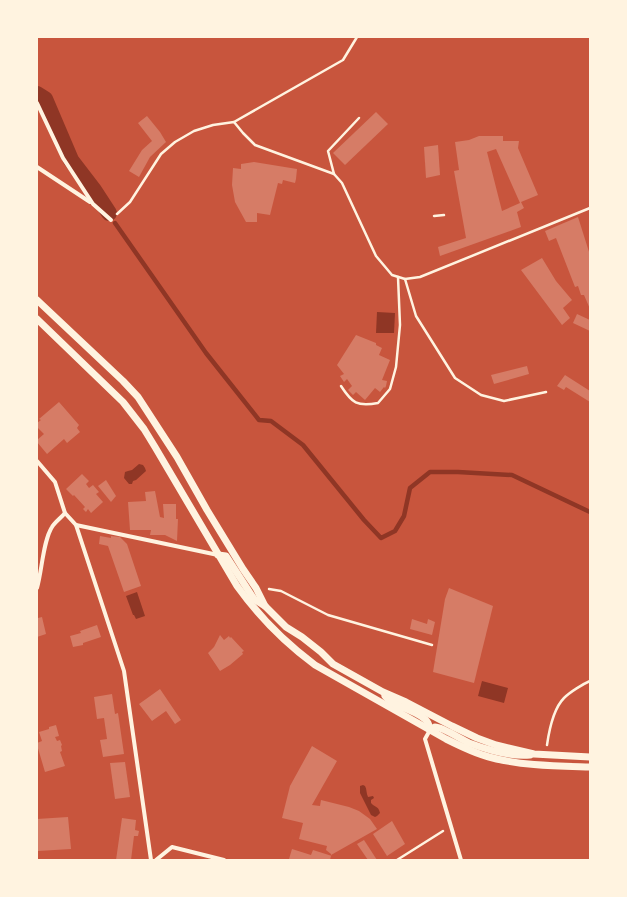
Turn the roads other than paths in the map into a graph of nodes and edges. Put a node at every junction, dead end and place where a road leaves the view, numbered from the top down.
1 (37, 103) edge
2 (37, 167) edge
3 (93, 204) junction
4 (111, 220) road end
5 (37, 300) edge
6 (37, 320) edge
7 (37, 461) edge
8 (65, 514) junction
9 (76, 525) junction
10 (218, 555) junction
11 (37, 588) edge
12 (265, 606) junction
13 (383, 692) junction
14 (430, 730) junction
15 (534, 754) junction
16 (590, 757) edge
17 (590, 767) edge
18 (151, 860) edge
19 (156, 860) edge
20 (224, 860) edge
21 (461, 860) edge

1 - 3 street
2 - 3 street
3 - 4 street
5 - 12 street
6 - 10 street
7 - 8 street
8 - 9 street
8 - 11 street
9 - 10 street
9 - 18 street
10 - 12 street
10 - 14 street
12 - 13 street
13 - 14 street
13 - 15 street
14 - 15 street
14 - 17 street
14 - 21 street
15 - 16 street
19 - 20 street

